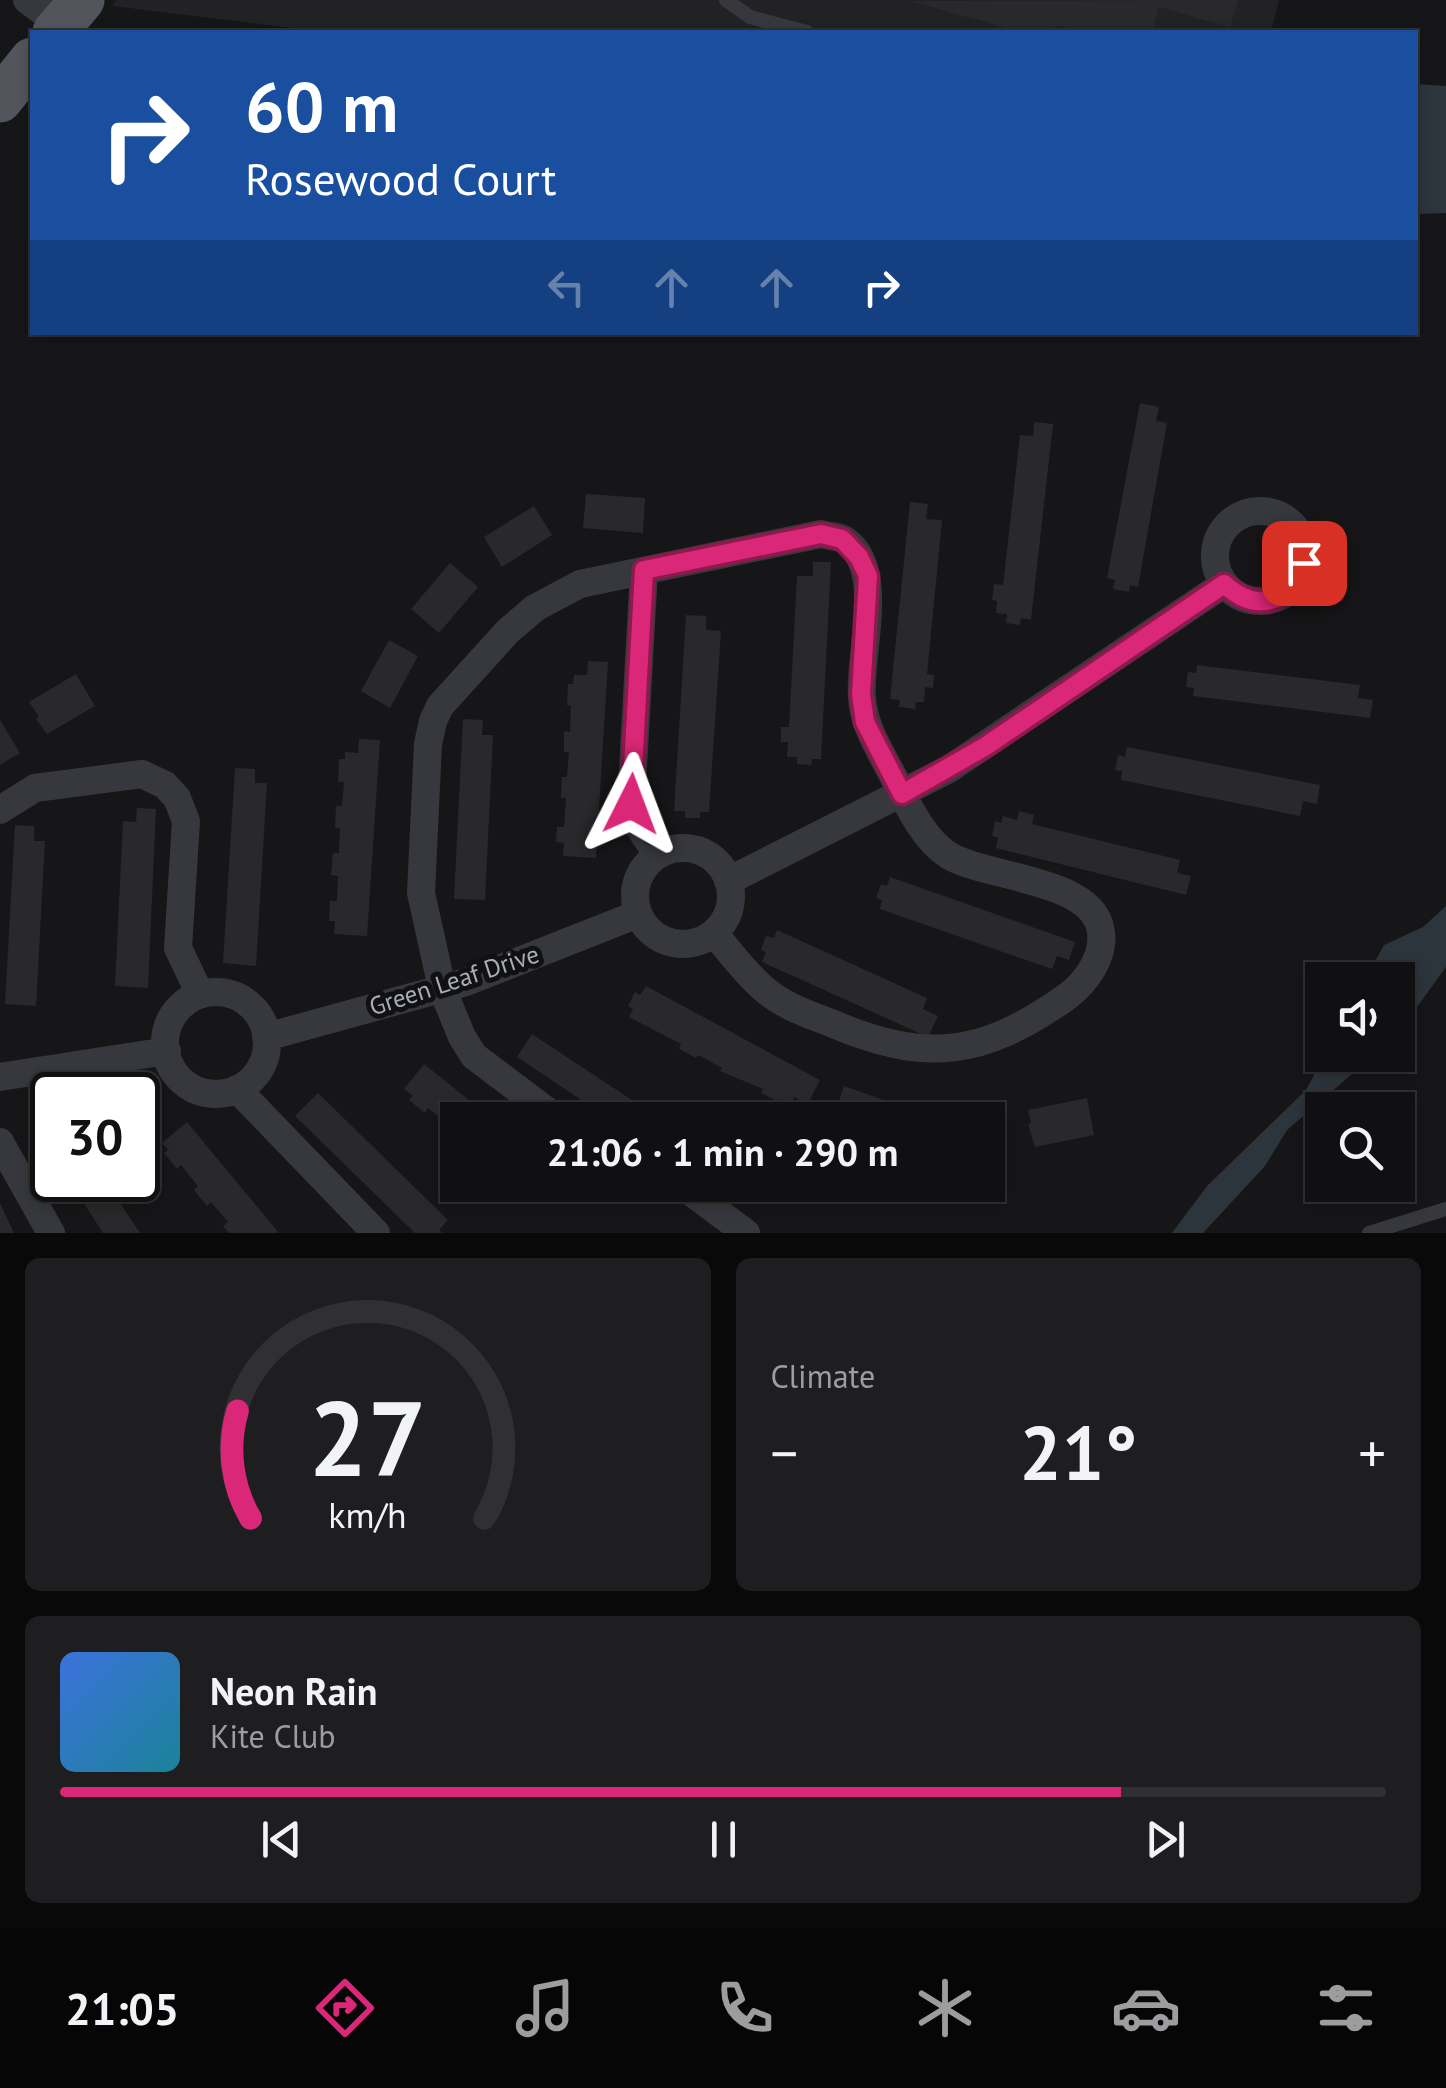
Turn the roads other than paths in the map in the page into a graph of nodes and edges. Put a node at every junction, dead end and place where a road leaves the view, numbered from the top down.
1 (726, 0) edge
2 (799, 30) edge
3 (30, 62) edge
4 (0, 100) edge
5 (644, 570) junction
6 (1224, 584) dead end
7 (902, 794) junction
8 (0, 810) edge
9 (657, 854) junction
10 (728, 881) junction
11 (638, 914) junction
12 (714, 933) junction
13 (442, 988) junction
14 (200, 994) junction
15 (266, 1036) junction
16 (166, 1051) junction
17 (0, 1077) edge
18 (237, 1089) junction
19 (535, 1102) edge
20 (0, 1142) edge
21 (704, 1202) edge
22 (1446, 1209) edge
23 (51, 1233) edge
24 (376, 1233) edge
25 (746, 1233) edge
26 (1369, 1233) edge

1 - 2 lane
3 - 4 main road
5 - 7 street
5 - 9 street
5 - 13 street
6 - 7 street
7 - 10 street
7 - 12 street
8 - 14 street
9 - 10 street
9 - 11 street
10 - 12 street
11 - 12 street
11 - 13 street, Green Leaf Drive
13 - 15 street, Green Leaf Drive
13 - 19 street
14 - 15 street
14 - 16 street
15 - 18 street
16 - 17 street
16 - 18 street
18 - 24 street
20 - 23 street
21 - 25 street
22 - 26 lane

